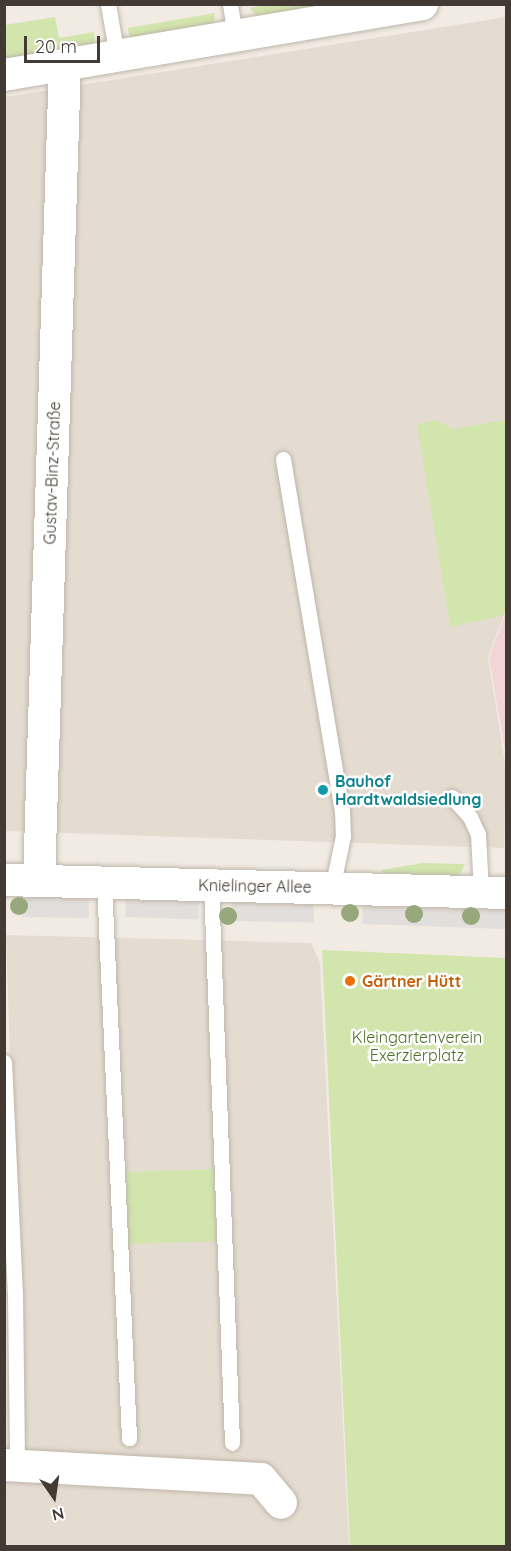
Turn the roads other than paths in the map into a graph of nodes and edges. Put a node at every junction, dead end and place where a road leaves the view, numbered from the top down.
1 (108, 4) edge
2 (230, 4) edge
3 (422, 4) edge
4 (235, 37) junction
5 (117, 56) junction
6 (65, 65) junction
7 (4, 75) edge
8 (283, 459) dead end
9 (452, 797) dead end
10 (4, 880) edge
11 (39, 881) junction
12 (104, 883) junction
13 (211, 885) junction
14 (332, 888) junction
15 (494, 892) edge
16 (4, 1062) edge
17 (129, 1438) dead end
18 (232, 1443) dead end
19 (11, 1465) edge
20 (281, 1503) dead end

1 - 5 lane
2 - 4 lane
3 - 4 street
4 - 5 street
5 - 6 street
6 - 7 street
6 - 11 street, Gustav-Binz-Straße
8 - 14 lane
9 - 15 lane
10 - 11 street, Knielinger Allee
11 - 12 street, Knielinger Allee
12 - 13 street, Knielinger Allee
12 - 17 lane
13 - 14 street, Knielinger Allee
13 - 18 lane
14 - 15 street, Knielinger Allee
16 - 19 lane
19 - 20 street

